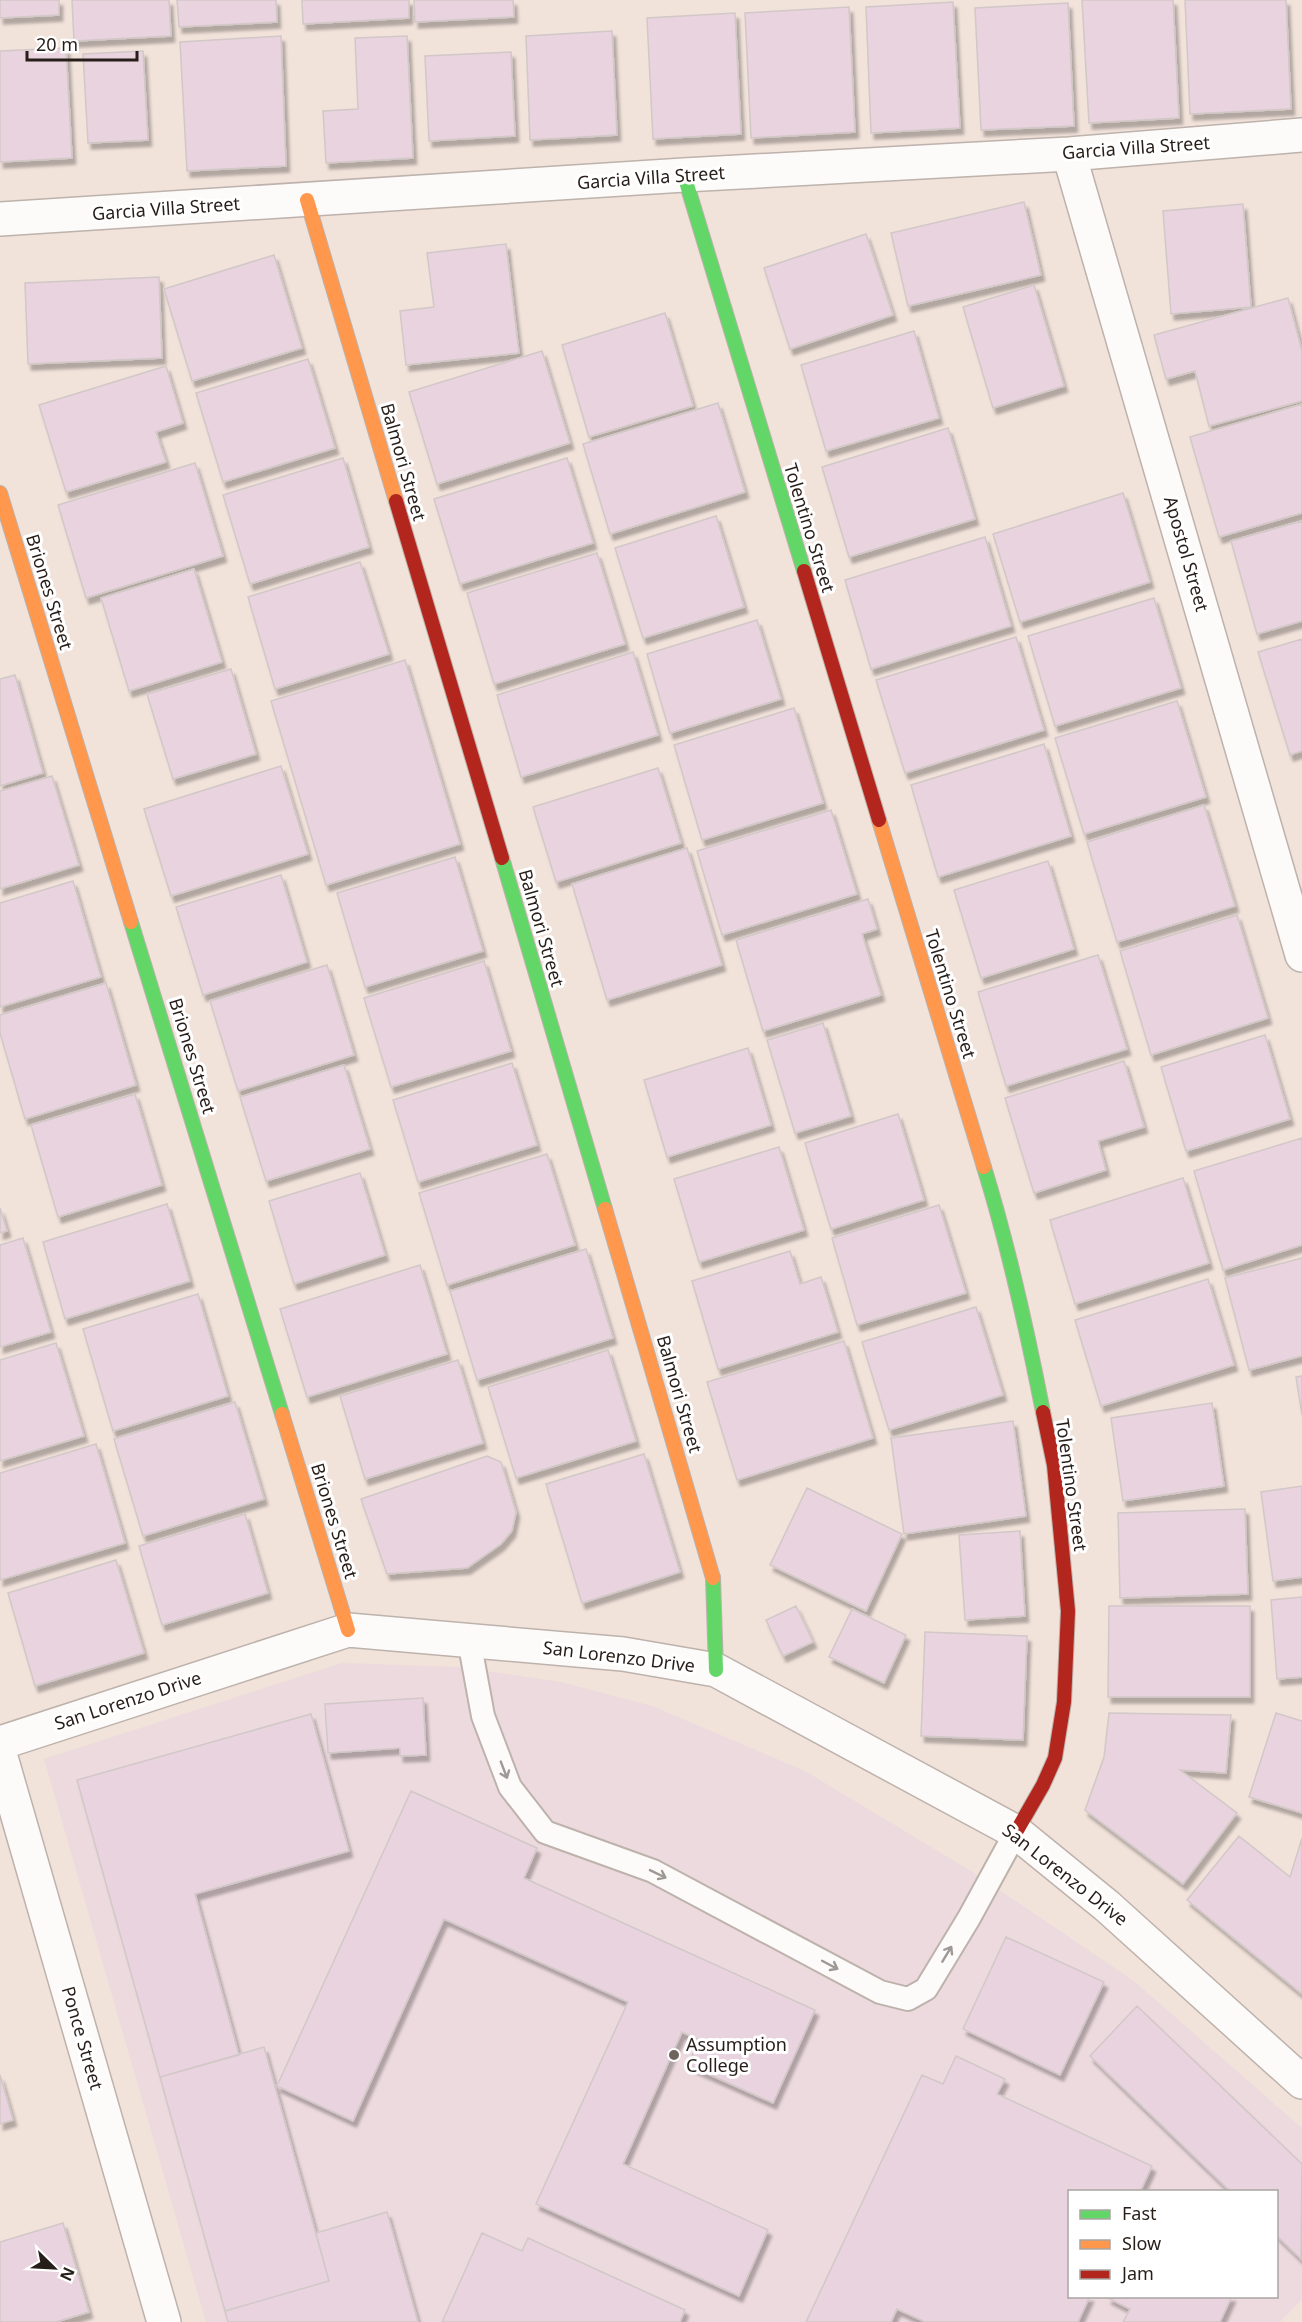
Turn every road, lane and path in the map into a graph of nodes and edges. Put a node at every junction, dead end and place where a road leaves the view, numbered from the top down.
1 (1302, 135) edge
2 (1069, 154) junction
3 (684, 175) junction
4 (307, 200) junction
5 (0, 219) edge
6 (0, 493) edge
7 (1302, 955) edge
8 (348, 1630) junction
9 (469, 1640) junction
10 (716, 1670) junction
11 (0, 1743) edge
12 (0, 1754) edge
13 (1016, 1832) junction
14 (1302, 2082) edge
15 (164, 2322) edge

1 - 2 street, Garcia Villa Street
2 - 3 street, Garcia Villa Street
2 - 7 street, Apostol Street
3 - 4 street, Garcia Villa Street
3 - 13 street, Tolentino Street
4 - 5 street, Garcia Villa Street
4 - 10 street, Balmori Street
6 - 8 street, Briones Street
8 - 9 street, San Lorenzo Drive
8 - 11 street, San Lorenzo Drive
9 - 10 street, San Lorenzo Drive
9 -> 13 lane
10 - 13 street, San Lorenzo Drive
12 - 15 street, Ponce Street
13 - 14 street, San Lorenzo Drive

